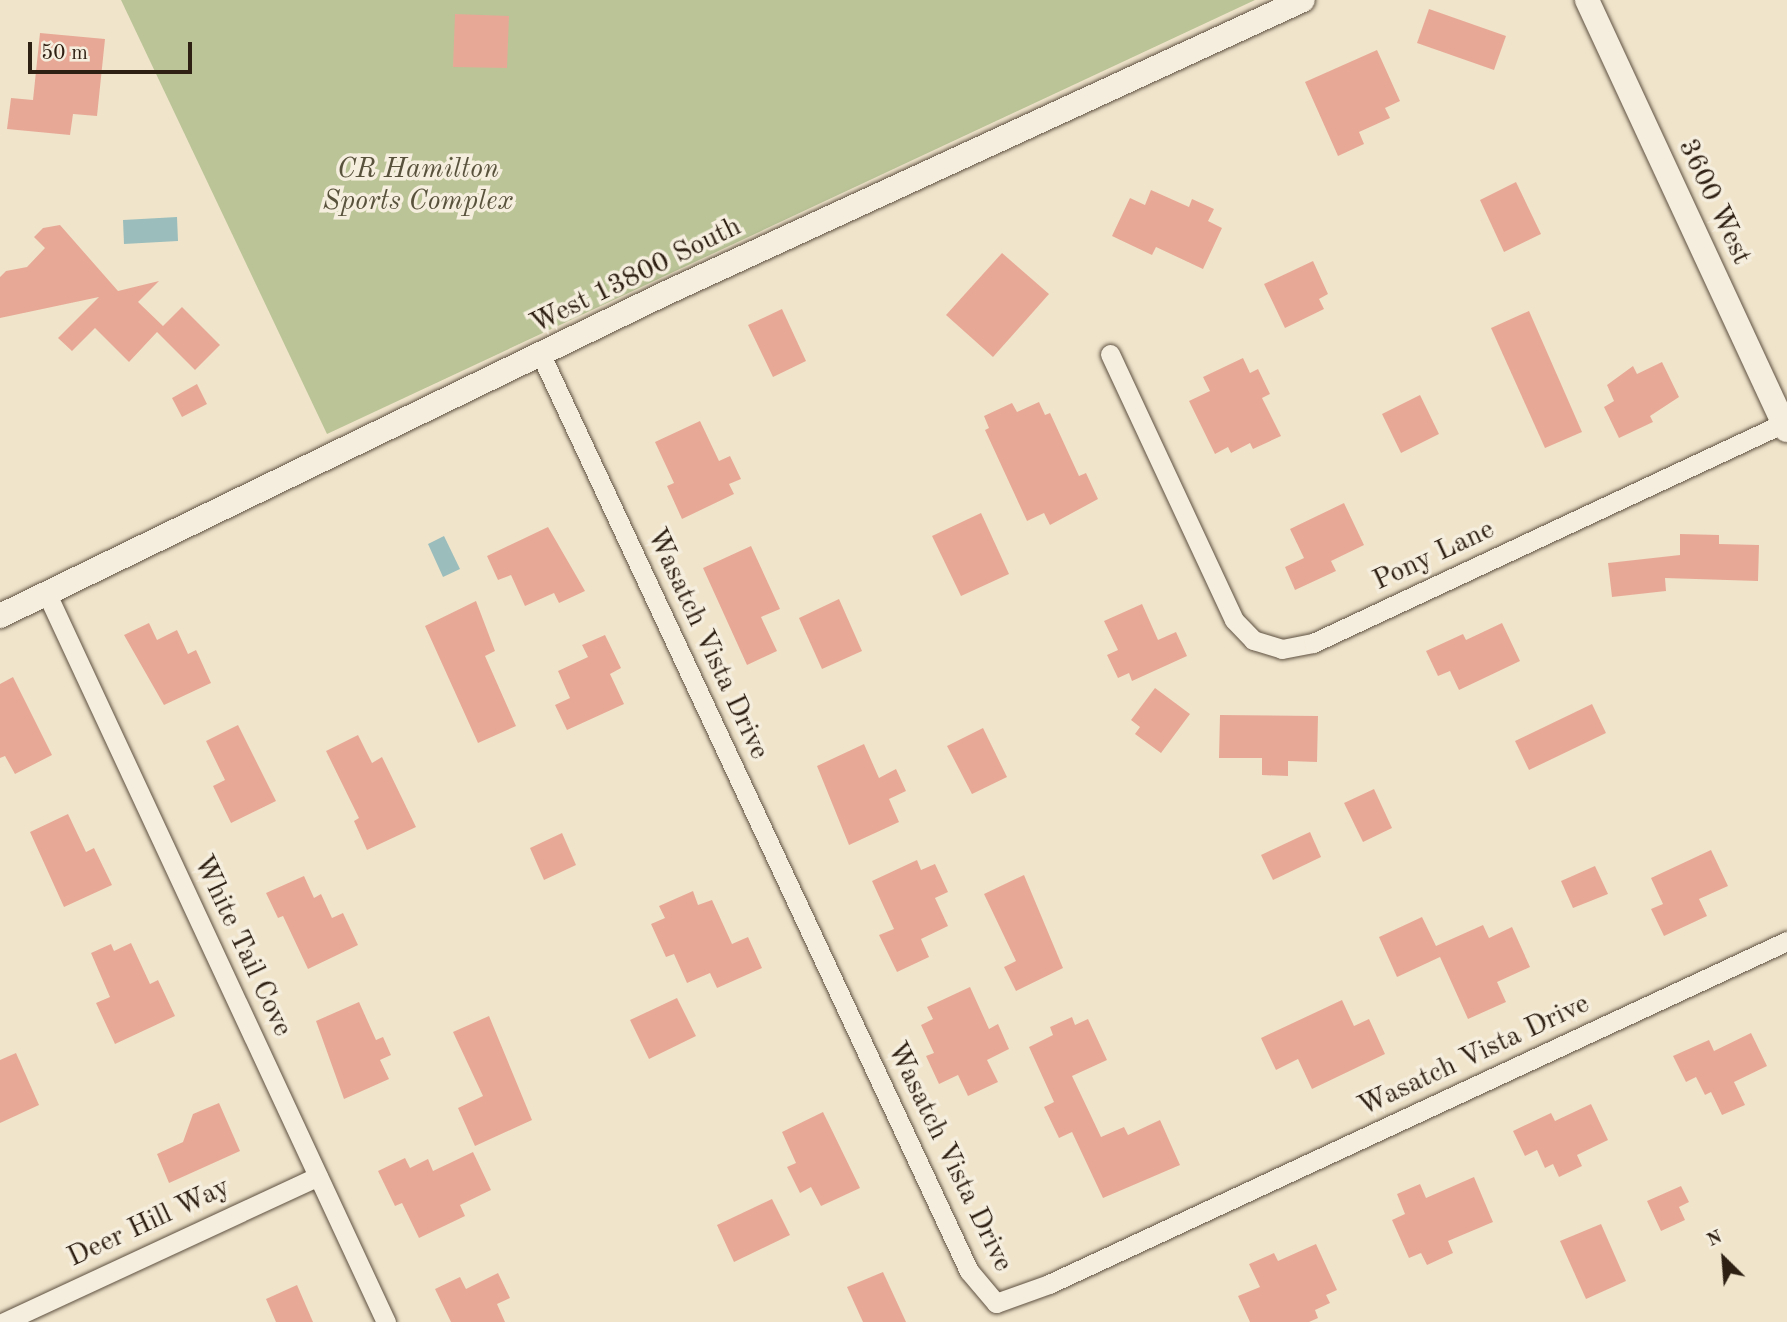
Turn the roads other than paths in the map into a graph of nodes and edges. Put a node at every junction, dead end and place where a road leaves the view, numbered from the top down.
1 (1303, 0) edge
2 (1587, 0) edge
3 (1110, 354) dead end
4 (541, 355) junction
5 (1786, 426) edge
6 (47, 594) junction
7 (0, 616) edge
8 (1787, 941) edge
9 (318, 1176) junction
10 (4, 1322) edge
11 (386, 1322) edge

1 - 4 street, West 13800 South
2 - 5 street, 3600 West
3 - 5 street, Pony Lane
4 - 6 street, West 13800 South
4 - 8 street, Wasatch Vista Drive
6 - 7 street, West 13800 South
6 - 9 street, White Tail Cove
9 - 10 street, Deer Hill Way
9 - 11 street, White Tail Cove

